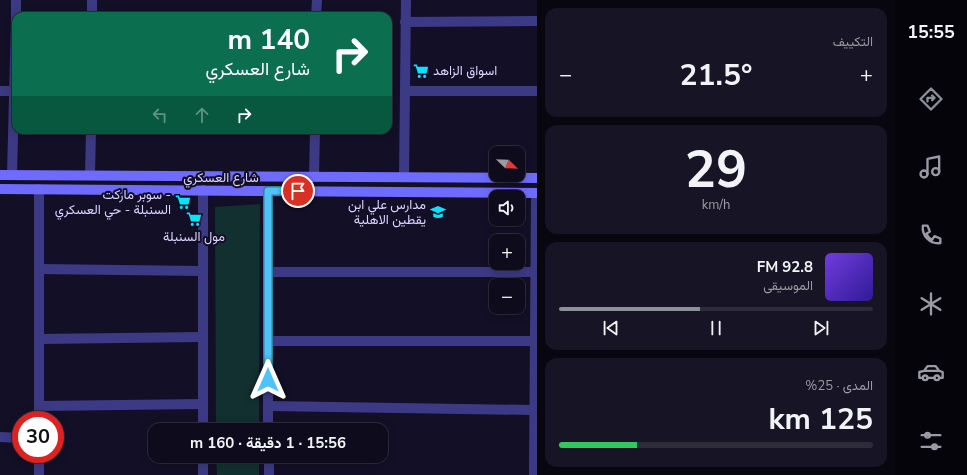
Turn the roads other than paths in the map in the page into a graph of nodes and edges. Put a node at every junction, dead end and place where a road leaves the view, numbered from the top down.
1 (16, 0) edge
2 (92, 0) edge
3 (316, 0) edge
4 (406, 0) edge
5 (16, 12) edge
6 (92, 12) edge
7 (316, 12) edge
8 (405, 22) junction
9 (537, 22) edge
10 (0, 91) edge
11 (12, 91) edge
12 (405, 91) junction
13 (537, 91) edge
14 (13, 134) edge
15 (90, 134) edge
16 (315, 134) edge
17 (0, 175) edge
18 (12, 175) junction
19 (90, 176) junction
20 (314, 176) junction
21 (404, 177) junction
22 (452, 177) junction
23 (481, 177) junction
24 (537, 178) edge
25 (0, 189) edge
26 (39, 189) junction
27 (203, 190) junction
28 (268, 191) junction
29 (450, 192) junction
30 (479, 192) junction
31 (536, 192) edge
32 (39, 269) junction
33 (202, 271) junction
34 (268, 272) junction
35 (535, 272) junction
36 (202, 337) junction
37 (39, 339) junction
38 (268, 341) junction
39 (535, 341) junction
40 (202, 404) junction
41 (39, 406) junction
42 (268, 406) junction
43 (534, 410) junction
44 (39, 411) edge
45 (203, 423) edge
46 (268, 423) edge
47 (0, 437) edge
48 (12, 438) edge
49 (536, 440) edge
50 (39, 463) edge
51 (203, 463) edge
52 (269, 463) edge
53 (39, 475) edge
54 (203, 475) edge
55 (269, 475) edge
56 (534, 475) edge

1 - 5 street
2 - 6 street
3 - 7 street
4 - 8 street
8 - 9 street
8 - 12 street
10 - 11 street
12 - 13 street
12 - 21 street
14 - 18 street
15 - 19 street
16 - 20 street
17 - 18 main road, شارع العسكري
18 - 19 main road, شارع العسكري
19 - 20 main road, شارع العسكري
20 - 21 main road, شارع العسكري
21 - 22 main road, شارع العسكري
22 - 23 main road, شارع العسكري
22 - 29 main road
23 - 24 main road, شارع العسكري
23 - 30 main road
25 - 26 main road, شارع العسكري
26 - 27 main road, شارع العسكري
26 - 32 street
27 - 28 main road, شارع العسكري
27 - 33 street
28 - 29 main road, شارع العسكري
28 - 34 street
29 - 30 main road, شارع العسكري
30 - 31 main road, شارع العسكري
31 - 35 street
32 - 33 street
32 - 37 street
33 - 36 street
34 - 35 street
34 - 38 street
35 - 39 street
36 - 37 street
36 - 40 street
37 - 41 street
38 - 39 street
38 - 42 street
39 - 43 street
40 - 41 street
40 - 45 street
41 - 44 street
42 - 43 street
42 - 46 street
43 - 49 street
47 - 48 street
49 - 56 street
50 - 53 street
51 - 54 street
52 - 55 street

